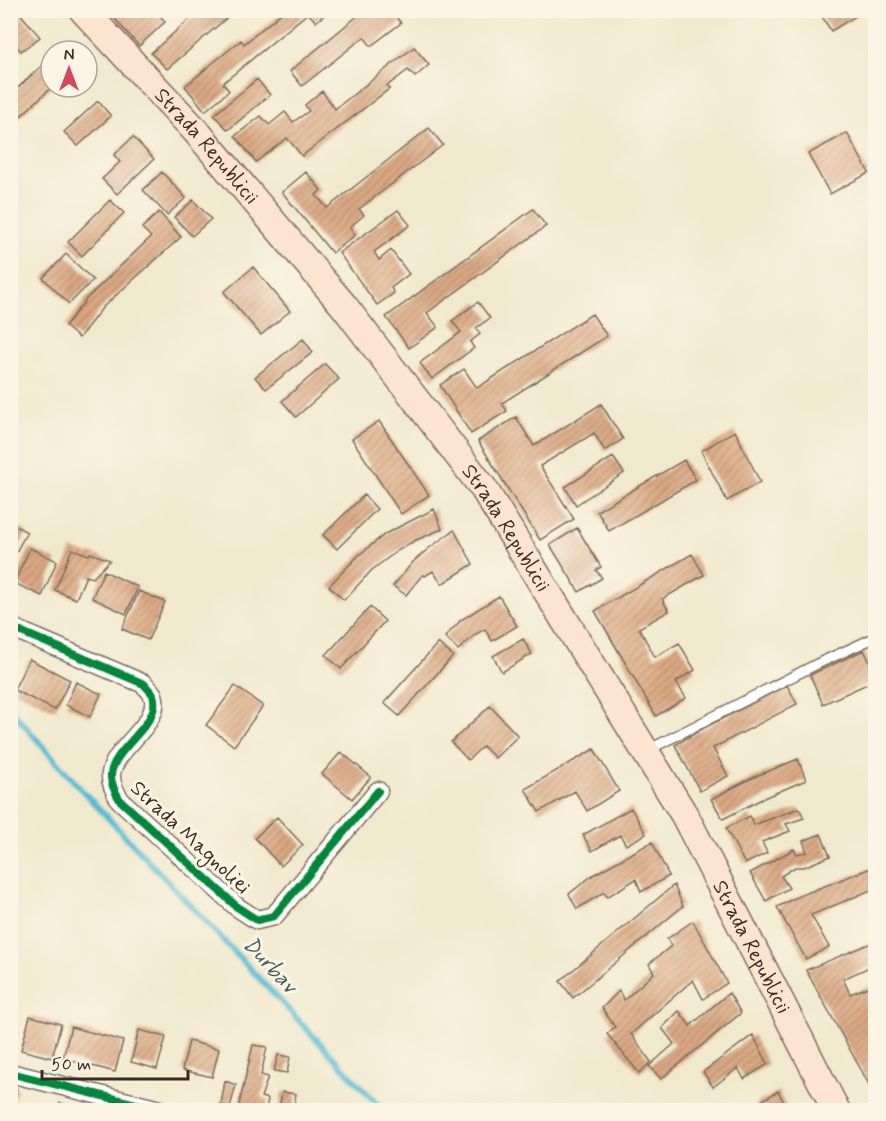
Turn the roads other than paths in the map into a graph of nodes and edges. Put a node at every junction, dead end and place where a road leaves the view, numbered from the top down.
1 (83, 10) edge
2 (10, 627) edge
3 (876, 638) edge
4 (645, 751) junction
5 (378, 791) dead end
6 (10, 1073) edge
7 (160, 1110) edge
8 (836, 1110) edge

1 - 4 main road, Strada Republicii
2 - 5 street, Strada Magnoliei
3 - 4 lane
4 - 8 main road, Strada Republicii
6 - 7 street

